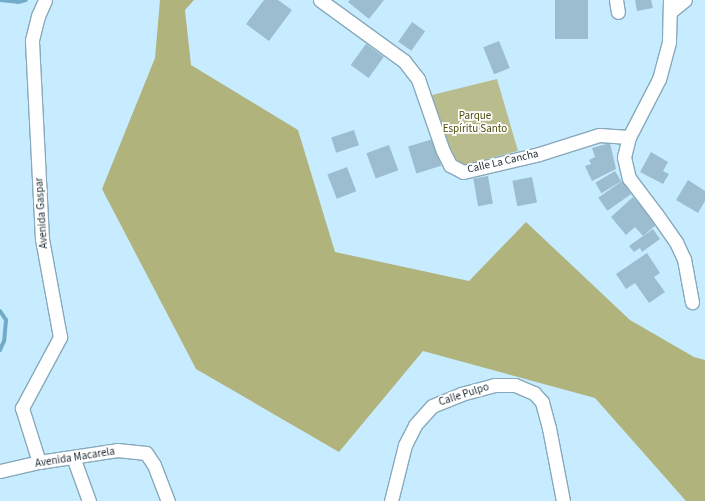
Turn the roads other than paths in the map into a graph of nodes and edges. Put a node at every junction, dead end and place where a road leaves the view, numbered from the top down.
1 (45, 0) edge
2 (320, 0) edge
3 (685, 0) edge
4 (670, 6) edge
5 (629, 137) junction
6 (692, 302) dead end
7 (73, 457) junction
8 (39, 462) junction
9 (0, 471) edge
10 (89, 501) edge
11 (168, 501) edge
12 (391, 501) edge
13 (563, 501) edge

1 - 8 street, Avenida Gaspar
2 - 5 street, Calle La Cancha
3 - 4 street
4 - 5 street
5 - 6 street
7 - 8 street, Avenida Macarela
7 - 10 street
7 - 11 street, Avenida Macarela
8 - 9 street, Avenida Macarela
12 - 13 street, Calle Pulpo

